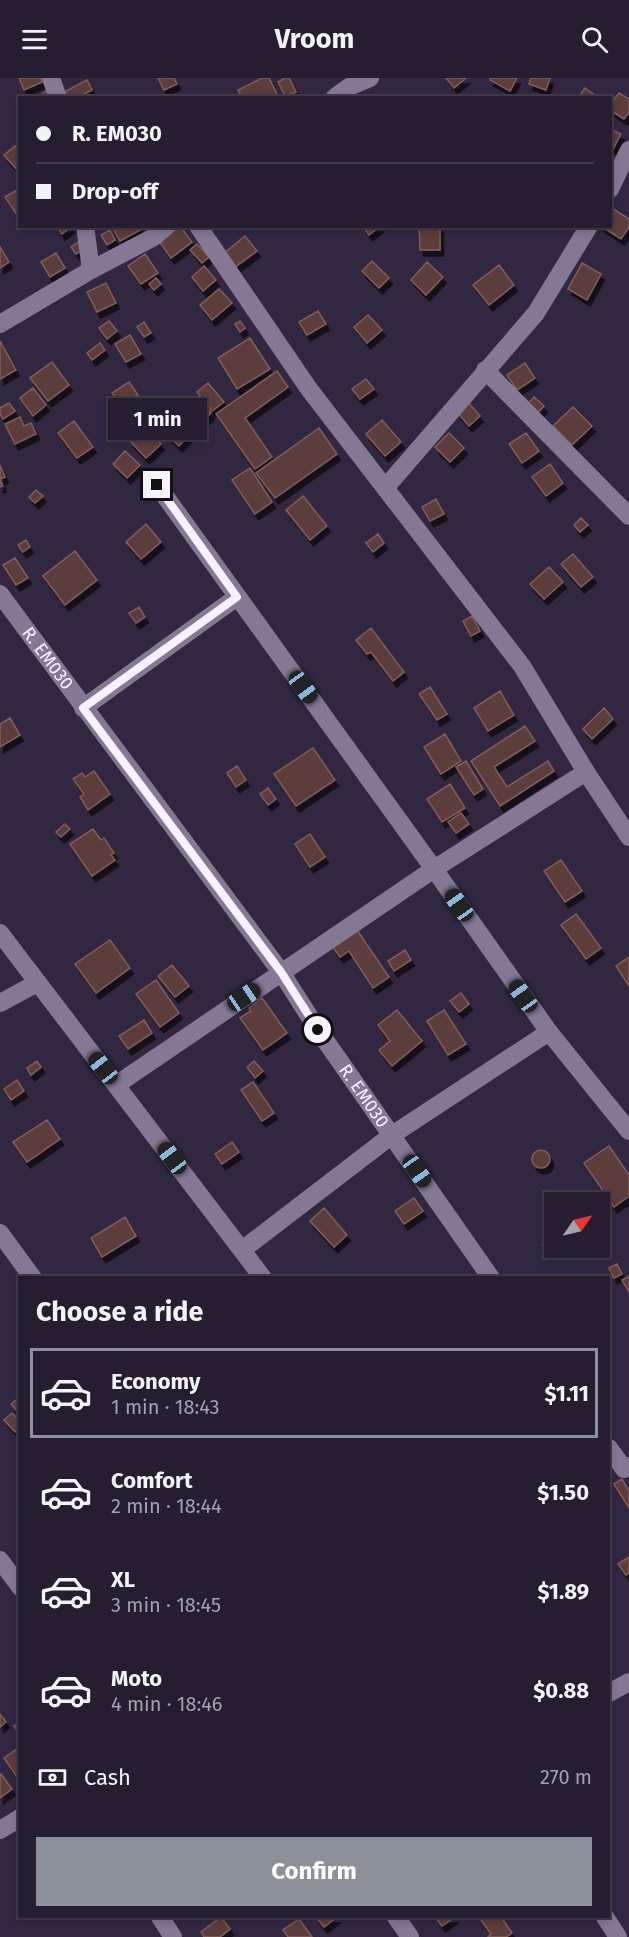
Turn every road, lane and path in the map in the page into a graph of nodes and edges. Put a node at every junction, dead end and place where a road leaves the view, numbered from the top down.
1 (51, 78) edge
2 (370, 78) edge
3 (57, 96) edge
4 (336, 96) edge
5 (629, 150) edge
6 (612, 185) edge
7 (85, 228) edge
8 (165, 228) edge
9 (199, 228) edge
10 (588, 228) edge
11 (91, 270) junction
12 (0, 324) edge
13 (485, 370) junction
14 (157, 485) dead end
15 (386, 487) junction
16 (629, 516) edge
17 (0, 594) edge
18 (237, 597) junction
19 (83, 708) junction
20 (586, 772) junction
21 (622, 813) edge
22 (629, 837) edge
23 (434, 869) junction
24 (0, 933) edge
25 (281, 972) junction
26 (37, 983) junction
27 (0, 1003) edge
28 (549, 1032) junction
29 (116, 1085) junction
30 (629, 1131) edge
31 (392, 1135) junction
32 (0, 1233) edge
33 (242, 1250) junction
34 (32, 1276) edge
35 (262, 1276) edge
36 (490, 1276) edge
37 (610, 1450) edge
38 (621, 1471) edge
39 (0, 1560) edge
40 (18, 1584) edge
41 (629, 1682) edge
42 (610, 1692) edge
43 (18, 1819) edge
44 (0, 1830) edge
45 (161, 1918) edge
46 (397, 1918) edge
47 (606, 1918) edge
48 (173, 1937) edge
49 (410, 1937) edge
50 (618, 1937) edge

1 - 3 street
2 - 4 street
5 - 6 street
7 - 11 street
8 - 11 street
9 - 15 street
10 - 13 street
11 - 12 street
13 - 15 street
13 - 16 street
14 - 18 street
15 - 20 street
17 - 19 street, R. EM030
18 - 19 street
18 - 23 street
19 - 25 street, R. EM030
20 - 21 street
20 - 23 street
21 - 22 street
23 - 25 street
23 - 28 street
24 - 26 street
25 - 29 street
25 - 31 street, R. EM030
26 - 27 street
26 - 29 street
28 - 30 street
28 - 31 street
29 - 33 street
31 - 33 street
31 - 36 street, R. EM030
32 - 34 street
33 - 35 street
37 - 38 street
39 - 40 street
41 - 42 street
43 - 44 street
45 - 48 street
46 - 49 street
47 - 50 street

